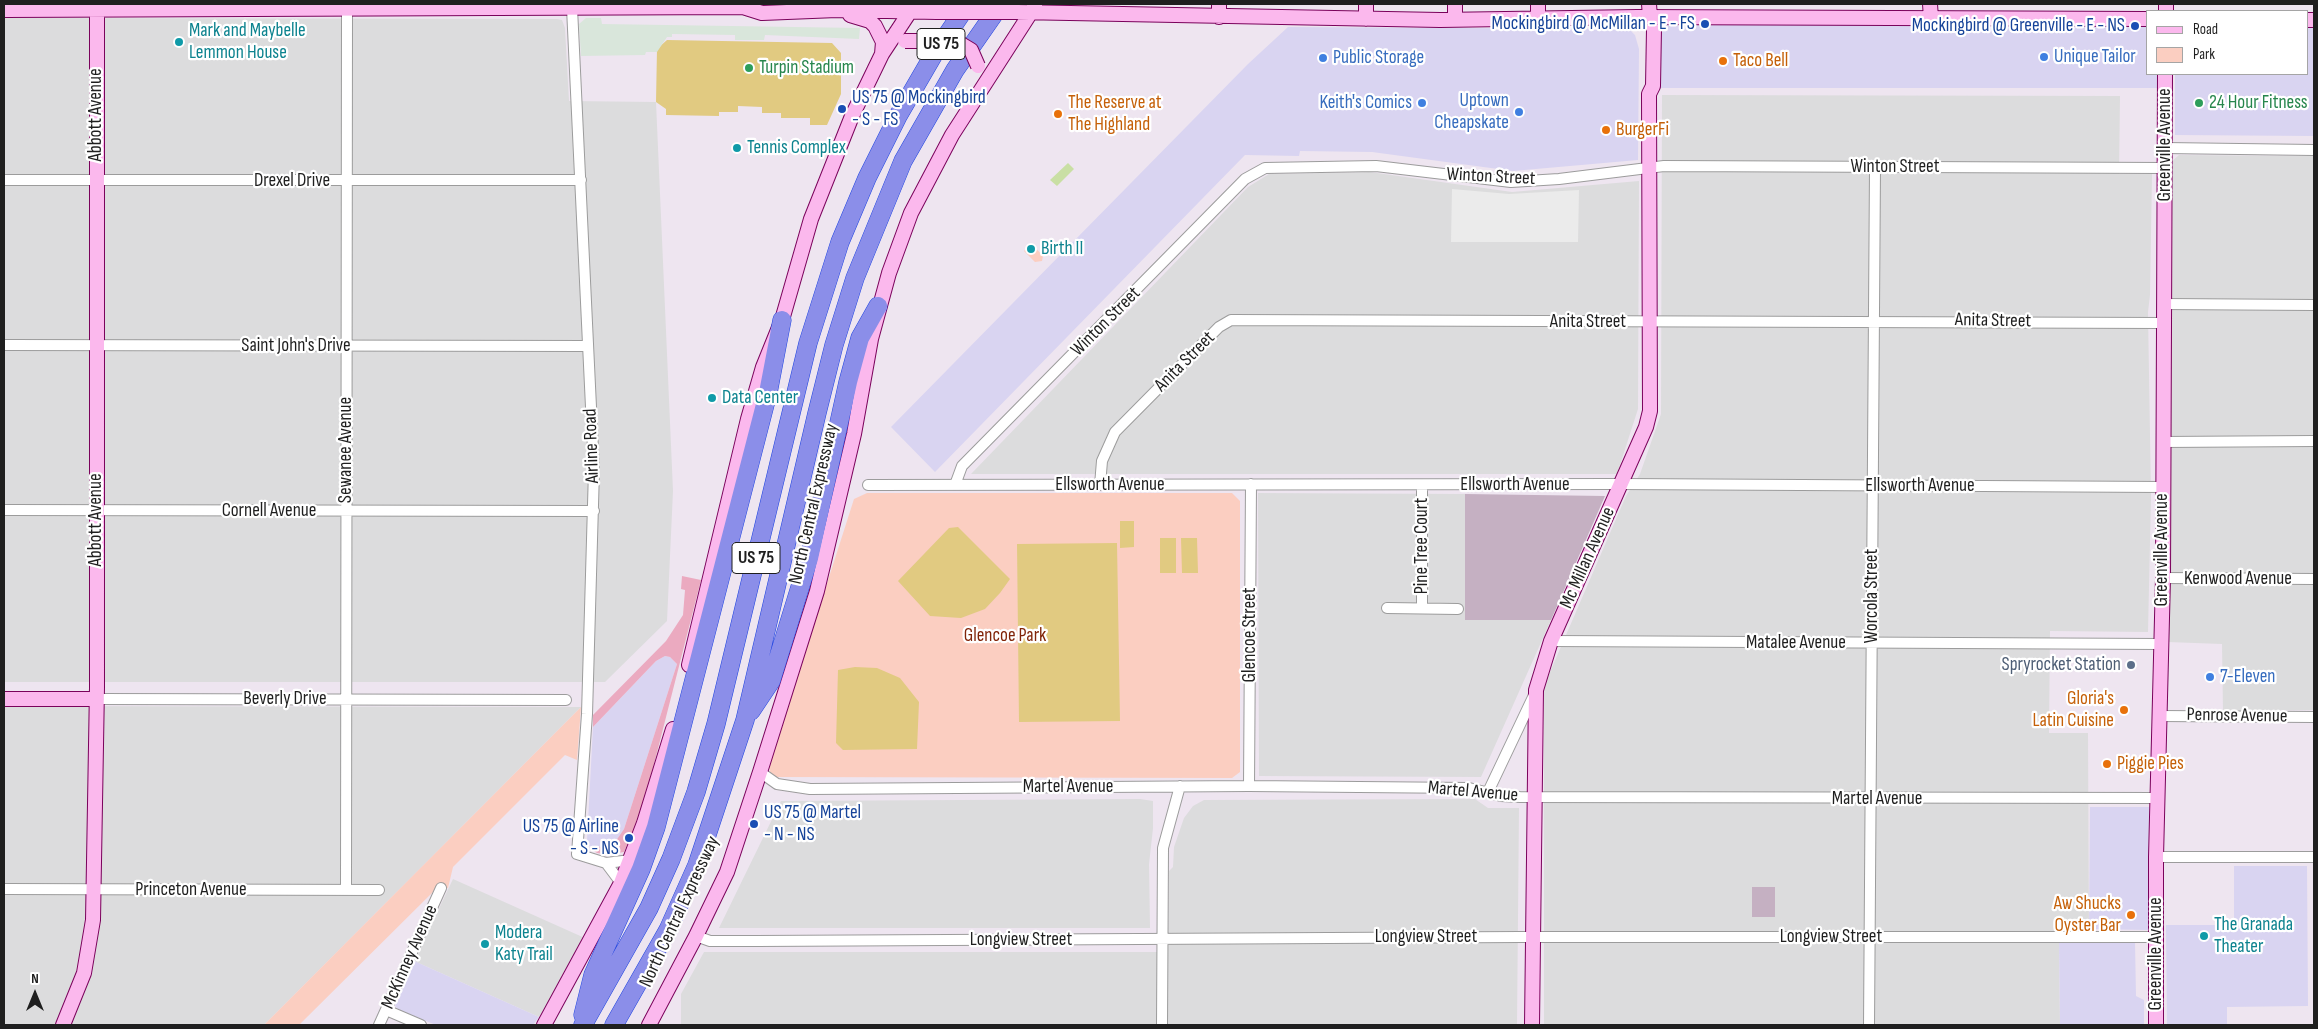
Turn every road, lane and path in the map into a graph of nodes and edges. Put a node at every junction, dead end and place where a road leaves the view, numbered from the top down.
1 (968, 4) edge
2 (1001, 4) edge
3 (1366, 4) edge
4 (1455, 4) edge
5 (1930, 4) edge
6 (746, 5) edge
7 (572, 6) edge
8 (627, 6) edge
9 (97, 7) edge
10 (912, 8) edge
11 (1034, 8) edge
12 (347, 9) junction
13 (4, 10) edge
14 (837, 10) junction
15 (1219, 10) edge
16 (1649, 10) edge
17 (1538, 11) edge
18 (1804, 11) edge
19 (1931, 18) junction
20 (1366, 19) junction
21 (2146, 19) edge
22 (1456, 20) junction
23 (882, 54) junction
24 (2165, 75) edge
25 (980, 89) junction
26 (2165, 148) junction
27 (2314, 150) edge
28 (1650, 168) junction
29 (1875, 168) junction
30 (2165, 168) junction
31 (4, 180) edge
32 (96, 180) junction
33 (581, 180) junction
34 (346, 181) junction
35 (2163, 304) junction
36 (2314, 305) edge
37 (878, 306) junction
38 (782, 320) junction
39 (1874, 320) junction
40 (1650, 322) junction
41 (2163, 322) junction
42 (4, 345) edge
43 (96, 345) junction
44 (346, 346) junction
45 (588, 346) junction
46 (2314, 441) edge
47 (2163, 442) junction
48 (1250, 484) junction
49 (1620, 484) junction
50 (868, 485) dead end
51 (955, 485) junction
52 (1100, 485) junction
53 (1422, 485) junction
54 (1872, 486) junction
55 (2162, 487) junction
56 (4, 510) edge
57 (95, 510) junction
58 (346, 511) junction
59 (594, 511) junction
60 (2162, 578) junction
61 (2314, 579) edge
62 (1386, 608) dead end
63 (1422, 608) junction
64 (1458, 608) dead end
65 (1552, 641) junction
66 (1872, 643) junction
67 (2161, 644) junction
68 (1536, 690) junction
69 (4, 699) edge
70 (97, 699) junction
71 (346, 699) junction
72 (566, 700) dead end
73 (2160, 716) junction
74 (2314, 717) edge
75 (745, 720) junction
76 (760, 772) junction
77 (1180, 786) junction
78 (1249, 786) junction
79 (1488, 792) junction
80 (1533, 797) junction
81 (2159, 798) junction
82 (1870, 799) junction
83 (2156, 857) junction
84 (2314, 857) edge
85 (631, 860) junction
86 (606, 863) junction
87 (621, 883) junction
88 (441, 888) dead end
89 (4, 889) edge
90 (94, 890) junction
91 (346, 890) junction
92 (379, 890) dead end
93 (696, 936) junction
94 (1868, 936) junction
95 (1532, 937) junction
96 (2157, 937) junction
97 (1162, 940) junction
98 (386, 1010) junction
99 (63, 1025) edge
100 (380, 1025) edge
101 (421, 1025) edge
102 (544, 1025) edge
103 (582, 1025) edge
104 (614, 1025) edge
105 (650, 1025) edge
106 (1162, 1025) edge
107 (1532, 1025) edge
108 (1869, 1025) edge
109 (2156, 1025) edge

1 - 103 highway, North Central Expressway / US 75
2 - 75 highway, North Central Expressway / US 75
3 - 20 main road
4 - 22 main road
5 - 19 main road
6 - 8 main road
6 - 14 main road
7 - 8 main road
7 - 12 main road
7 - 33 street, Airline Road
9 - 12 main road
9 - 13 main road
9 - 32 main road, Abbott Avenue
10 - 11 main road, bridge
10 - 14 main road
10 - 23 main road
11 - 15 main road
11 - 25 main road, North Central Expressway
12 - 34 street, Sewanee Avenue
14 - 23 main road
15 - 20 main road
16 - 17 main road
16 - 18 main road
16 - 28 main road, Mc Millan Avenue
17 - 22 main road
18 - 19 main road
19 - 21 main road
20 - 22 main road
23 - 25 main road, bridge
23 - 38 main road
24 - 26 main road, Greenville Avenue
25 - 37 main road, North Central Expressway
26 - 27 street
26 - 30 main road, Greenville Avenue
28 - 29 street, Winton Street
28 - 40 main road, Mc Millan Avenue
28 - 51 street, Winton Street
29 - 30 street, Winton Street
29 - 39 street, Worcola Street
30 - 35 main road, Greenville Avenue
31 - 32 street, Drexel Drive
32 - 34 street, Drexel Drive
32 - 43 main road, Abbott Avenue
33 - 34 street, Drexel Drive
33 - 45 street, Airline Road
34 - 44 street, Sewanee Avenue
35 - 36 street
35 - 41 main road, Greenville Avenue
37 - 75 highway
37 - 76 main road, North Central Expressway
38 - 85 main road
38 - 103 highway
39 - 40 street, Anita Street
39 - 41 street, Anita Street
39 - 54 street, Worcola Street
40 - 49 main road, Mc Millan Avenue
40 - 52 street, Anita Street
41 - 47 main road, Greenville Avenue
42 - 43 street, Saint John's Drive
43 - 44 street, Saint John's Drive
43 - 57 main road, Abbott Avenue
44 - 45 street, Saint John's Drive
44 - 58 street, Sewanee Avenue
45 - 59 street, Airline Road
46 - 47 street
47 - 55 main road, Greenville Avenue
48 - 52 street, Ellsworth Avenue
48 - 53 street, Ellsworth Avenue
48 - 78 street, Glencoe Street
49 - 53 street, Ellsworth Avenue
49 - 54 street, Ellsworth Avenue
49 - 65 main road, Mc Millan Avenue
50 - 51 street, Ellsworth Avenue
51 - 52 street, Ellsworth Avenue
53 - 63 street, Pine Tree Court
54 - 55 street, Ellsworth Avenue
54 - 66 street, Worcola Street
55 - 60 main road, Greenville Avenue
56 - 57 street, Cornell Avenue
57 - 58 street, Cornell Avenue
57 - 70 main road, Abbott Avenue
58 - 59 street, Cornell Avenue
58 - 71 street, Sewanee Avenue
59 - 86 street, Airline Road
60 - 61 street, Kenwood Avenue
60 - 67 main road, Greenville Avenue
62 - 63 street, Pine Tree Court
63 - 64 street, Pine Tree Court
65 - 66 street, Matalee Avenue
65 - 68 main road, Mc Millan Avenue
66 - 67 street, Matalee Avenue
66 - 82 street, Worcola Street
67 - 73 main road, Greenville Avenue
68 - 79 street
68 - 80 main road, Mc Millan Avenue
69 - 70 main road, Beverly Drive
70 - 71 street, Beverly Drive
70 - 90 main road, Abbott Avenue
71 - 72 street, Beverly Drive
71 - 91 street, Sewanee Avenue
73 - 74 street, Penrose Avenue
73 - 81 main road, Greenville Avenue
75 - 104 highway, North Central Expressway / US 75
76 - 77 street, Martel Avenue
76 - 93 main road, North Central Expressway
77 - 78 street, Martel Avenue
77 - 97 street
78 - 79 street, Martel Avenue
79 - 80 street, Martel Avenue
80 - 82 street, Martel Avenue
80 - 95 main road, Mc Millan Avenue
81 - 82 street, Martel Avenue
81 - 83 main road, Greenville Avenue
82 - 94 street, Worcola Street
83 - 84 street
83 - 96 main road, Greenville Avenue
85 - 86 street, Airline Road
85 - 87 main road
86 - 87 street
87 - 102 main road
88 - 98 street, McKinney Avenue
89 - 90 street, Princeton Avenue
90 - 91 street, Princeton Avenue
90 - 99 main road, Abbott Avenue
91 - 92 street, Princeton Avenue
93 - 97 street, Longview Street
93 - 105 main road, North Central Expressway
94 - 95 street, Longview Street
94 - 96 street, Longview Street
94 - 108 street, Worcola Street
95 - 97 street, Longview Street
95 - 107 main road, Mc Millan Avenue
96 - 109 main road, Greenville Avenue
97 - 106 street
98 - 100 street, McKinney Avenue
98 - 101 street

